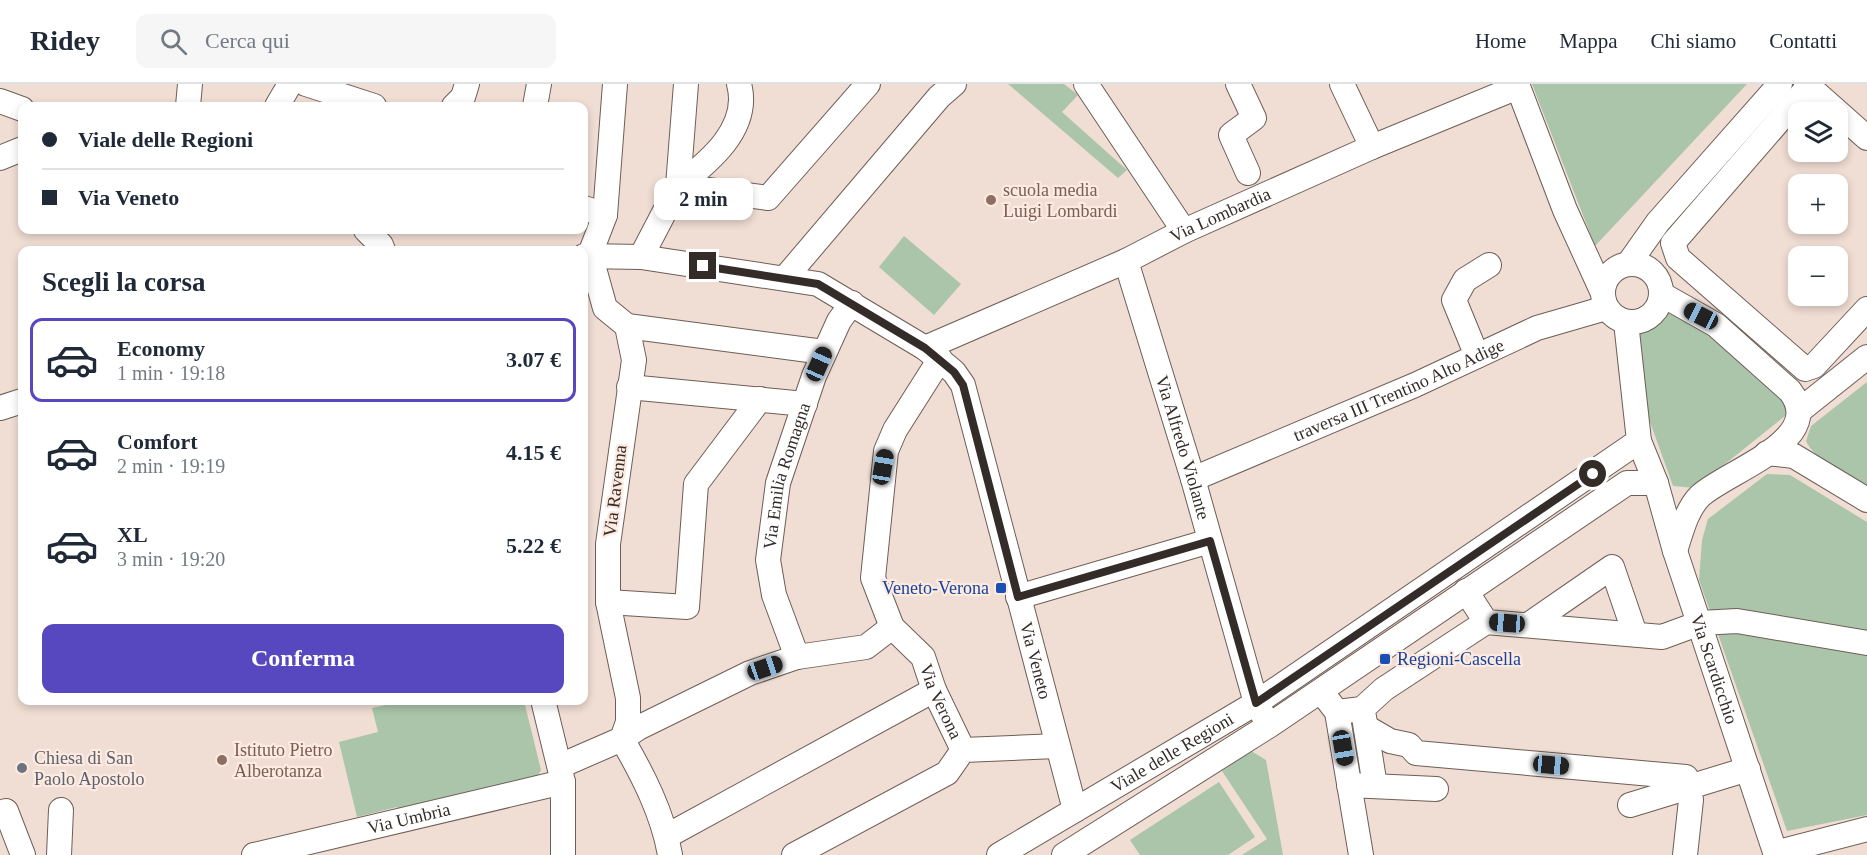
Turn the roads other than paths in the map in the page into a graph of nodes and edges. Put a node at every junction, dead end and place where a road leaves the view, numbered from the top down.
1 (190, 84) edge
2 (290, 84) edge
3 (306, 84) edge
4 (467, 84) edge
5 (539, 84) edge
6 (615, 84) edge
7 (686, 84) edge
8 (739, 84) edge
9 (868, 84) edge
10 (1086, 84) edge
11 (1238, 84) edge
12 (1342, 84) edge
13 (1780, 84) edge
14 (1518, 85) edge
15 (1808, 85) edge
16 (939, 88) edge
17 (0, 101) edge
18 (188, 102) edge
19 (279, 102) edge
20 (362, 102) edge
21 (458, 102) edge
22 (537, 102) edge
23 (18, 108) edge
24 (1867, 138) edge
25 (1372, 147) junction
26 (18, 151) edge
27 (0, 158) edge
28 (1248, 173) dead end
29 (678, 186) junction
30 (594, 211) edge
31 (1658, 222) junction
32 (1184, 231) junction
33 (370, 234) edge
34 (1578, 242) junction
35 (381, 246) edge
36 (588, 249) edge
37 (588, 255) edge
38 (641, 257) junction
39 (588, 258) edge
40 (1126, 261) junction
41 (1489, 265) dead end
42 (1621, 266) junction
43 (785, 278) junction
44 (1659, 285) junction
45 (1604, 299) junction
46 (852, 303) junction
47 (1867, 309) edge
48 (1626, 321) junction
49 (627, 326) junction
50 (824, 352) junction
51 (933, 354) junction
52 (1477, 356) junction
53 (1867, 357) edge
54 (629, 387) junction
55 (760, 399) junction
56 (18, 402) edge
57 (805, 404) junction
58 (0, 408) edge
59 (1796, 421) junction
60 (1639, 441) junction
61 (1767, 453) junction
62 (1794, 456) junction
63 (1193, 479) junction
64 (1656, 483) junction
65 (1700, 497) junction
66 (1867, 500) edge
67 (1210, 541) junction
68 (1675, 551) junction
69 (1466, 591) junction
70 (1018, 597) junction
71 (608, 602) junction
72 (1486, 622) junction
73 (1700, 623) junction
74 (1528, 625) junction
75 (892, 627) junction
76 (1635, 634) junction
77 (1867, 643) edge
78 (797, 657) junction
79 (934, 690) junction
80 (1320, 690) junction
81 (1256, 703) junction
82 (544, 705) edge
83 (1337, 712) junction
84 (1364, 718) junction
85 (1270, 725) junction
86 (622, 740) junction
87 (1057, 746) junction
88 (963, 750) junction
89 (1748, 769) junction
90 (562, 774) junction
91 (1349, 785) junction
92 (1375, 786) junction
93 (1690, 787) junction
94 (1436, 789) dead end
95 (1630, 805) dead end
96 (61, 810) dead end
97 (1075, 810) junction
98 (0, 813) edge
99 (1867, 829) edge
100 (668, 846) edge
101 (14, 851) edge
102 (1776, 854) edge
103 (59, 855) edge
104 (254, 855) edge
105 (563, 855) edge
106 (794, 855) edge
107 (999, 855) edge
108 (1064, 855) edge
109 (1361, 855) edge
110 (1685, 855) edge

1 - 18 street
2 - 19 street
3 - 20 street
4 - 21 street
5 - 22 street
6 - 30 street
7 - 29 street
8 - 29 street
9 - 29 street
10 - 32 street
11 - 28 street
12 - 25 street
13 - 31 street
14 - 25 street, Via Lombardia
14 - 34 street
15 - 24 street
15 - 47 street
16 - 43 street
17 - 23 street
25 - 32 street, Via Lombardia
26 - 27 street
29 - 38 street
30 - 36 street
31 - 42 street
31 - 44 street
32 - 40 street, Via Lombardia
33 - 35 street
34 - 42 street
34 - 45 street
37 - 38 street, Via Veneto
38 - 43 street, Via Veneto
39 - 49 street
40 - 51 street, Via Lombardia
40 - 63 street, Via Alfredo Violante
41 - 52 street
42 - 44 street
42 - 45 street
43 - 46 street, Via Veneto
44 - 48 street
44 - 59 street
45 - 48 street
45 - 52 street, traversa III Trentino Alto Adige
46 - 50 street, Via Emilia Romagna
46 - 51 street, Via Veneto
48 - 60 street, Via Scardicchio
49 - 50 street
49 - 54 street, Via Ravenna
50 - 57 street, Via Emilia Romagna
51 - 70 street, Via Veneto
51 - 75 street, Via Verona
52 - 63 street, traversa III Trentino Alto Adige
53 - 59 street
54 - 55 street
54 - 71 street, Via Ravenna
55 - 57 street
55 - 71 street
56 - 58 street
57 - 78 street, Via Emilia Romagna
59 - 61 street
59 - 62 street
60 - 64 street, Via Scardicchio
60 - 81 street, Viale delle Regioni
61 - 62 street
61 - 65 street
62 - 66 street
63 - 67 street, Via Alfredo Violante
64 - 65 street
64 - 68 street, Via Scardicchio
64 - 69 street, Viale delle Regioni
65 - 68 street
67 - 70 street
67 - 81 street, Via Alfredo Violante
68 - 73 street, Via Scardicchio
69 - 72 street
69 - 80 street, Viale delle Regioni
70 - 87 street, Via Veneto
71 - 86 street, Via Ravenna
72 - 74 street
72 - 84 street
73 - 76 street
73 - 77 street
73 - 89 street, Via Scardicchio
74 - 76 street
74 - 76 street
75 - 78 street
75 - 79 street, Via Verona
78 - 86 street
79 - 88 street, Via Verona
79 - 100 street
80 - 83 street
80 - 85 street, Viale delle Regioni
81 - 85 street, Via Alfredo Violante
81 - 97 street, Viale delle Regioni
82 - 90 street
83 - 84 street
83 - 91 street
84 - 92 street
84 - 93 street
85 - 108 street, Viale delle Regioni
86 - 90 street
86 - 100 street
87 - 88 street
87 - 97 street, Via Veneto
88 - 106 street
89 - 93 street
89 - 102 street, Via Scardicchio
90 - 104 street, Via Umbria
90 - 105 street
91 - 92 street
91 - 109 street
92 - 94 street
93 - 95 street
93 - 110 street
96 - 103 street
97 - 107 street, Viale delle Regioni
98 - 101 street
99 - 102 street

